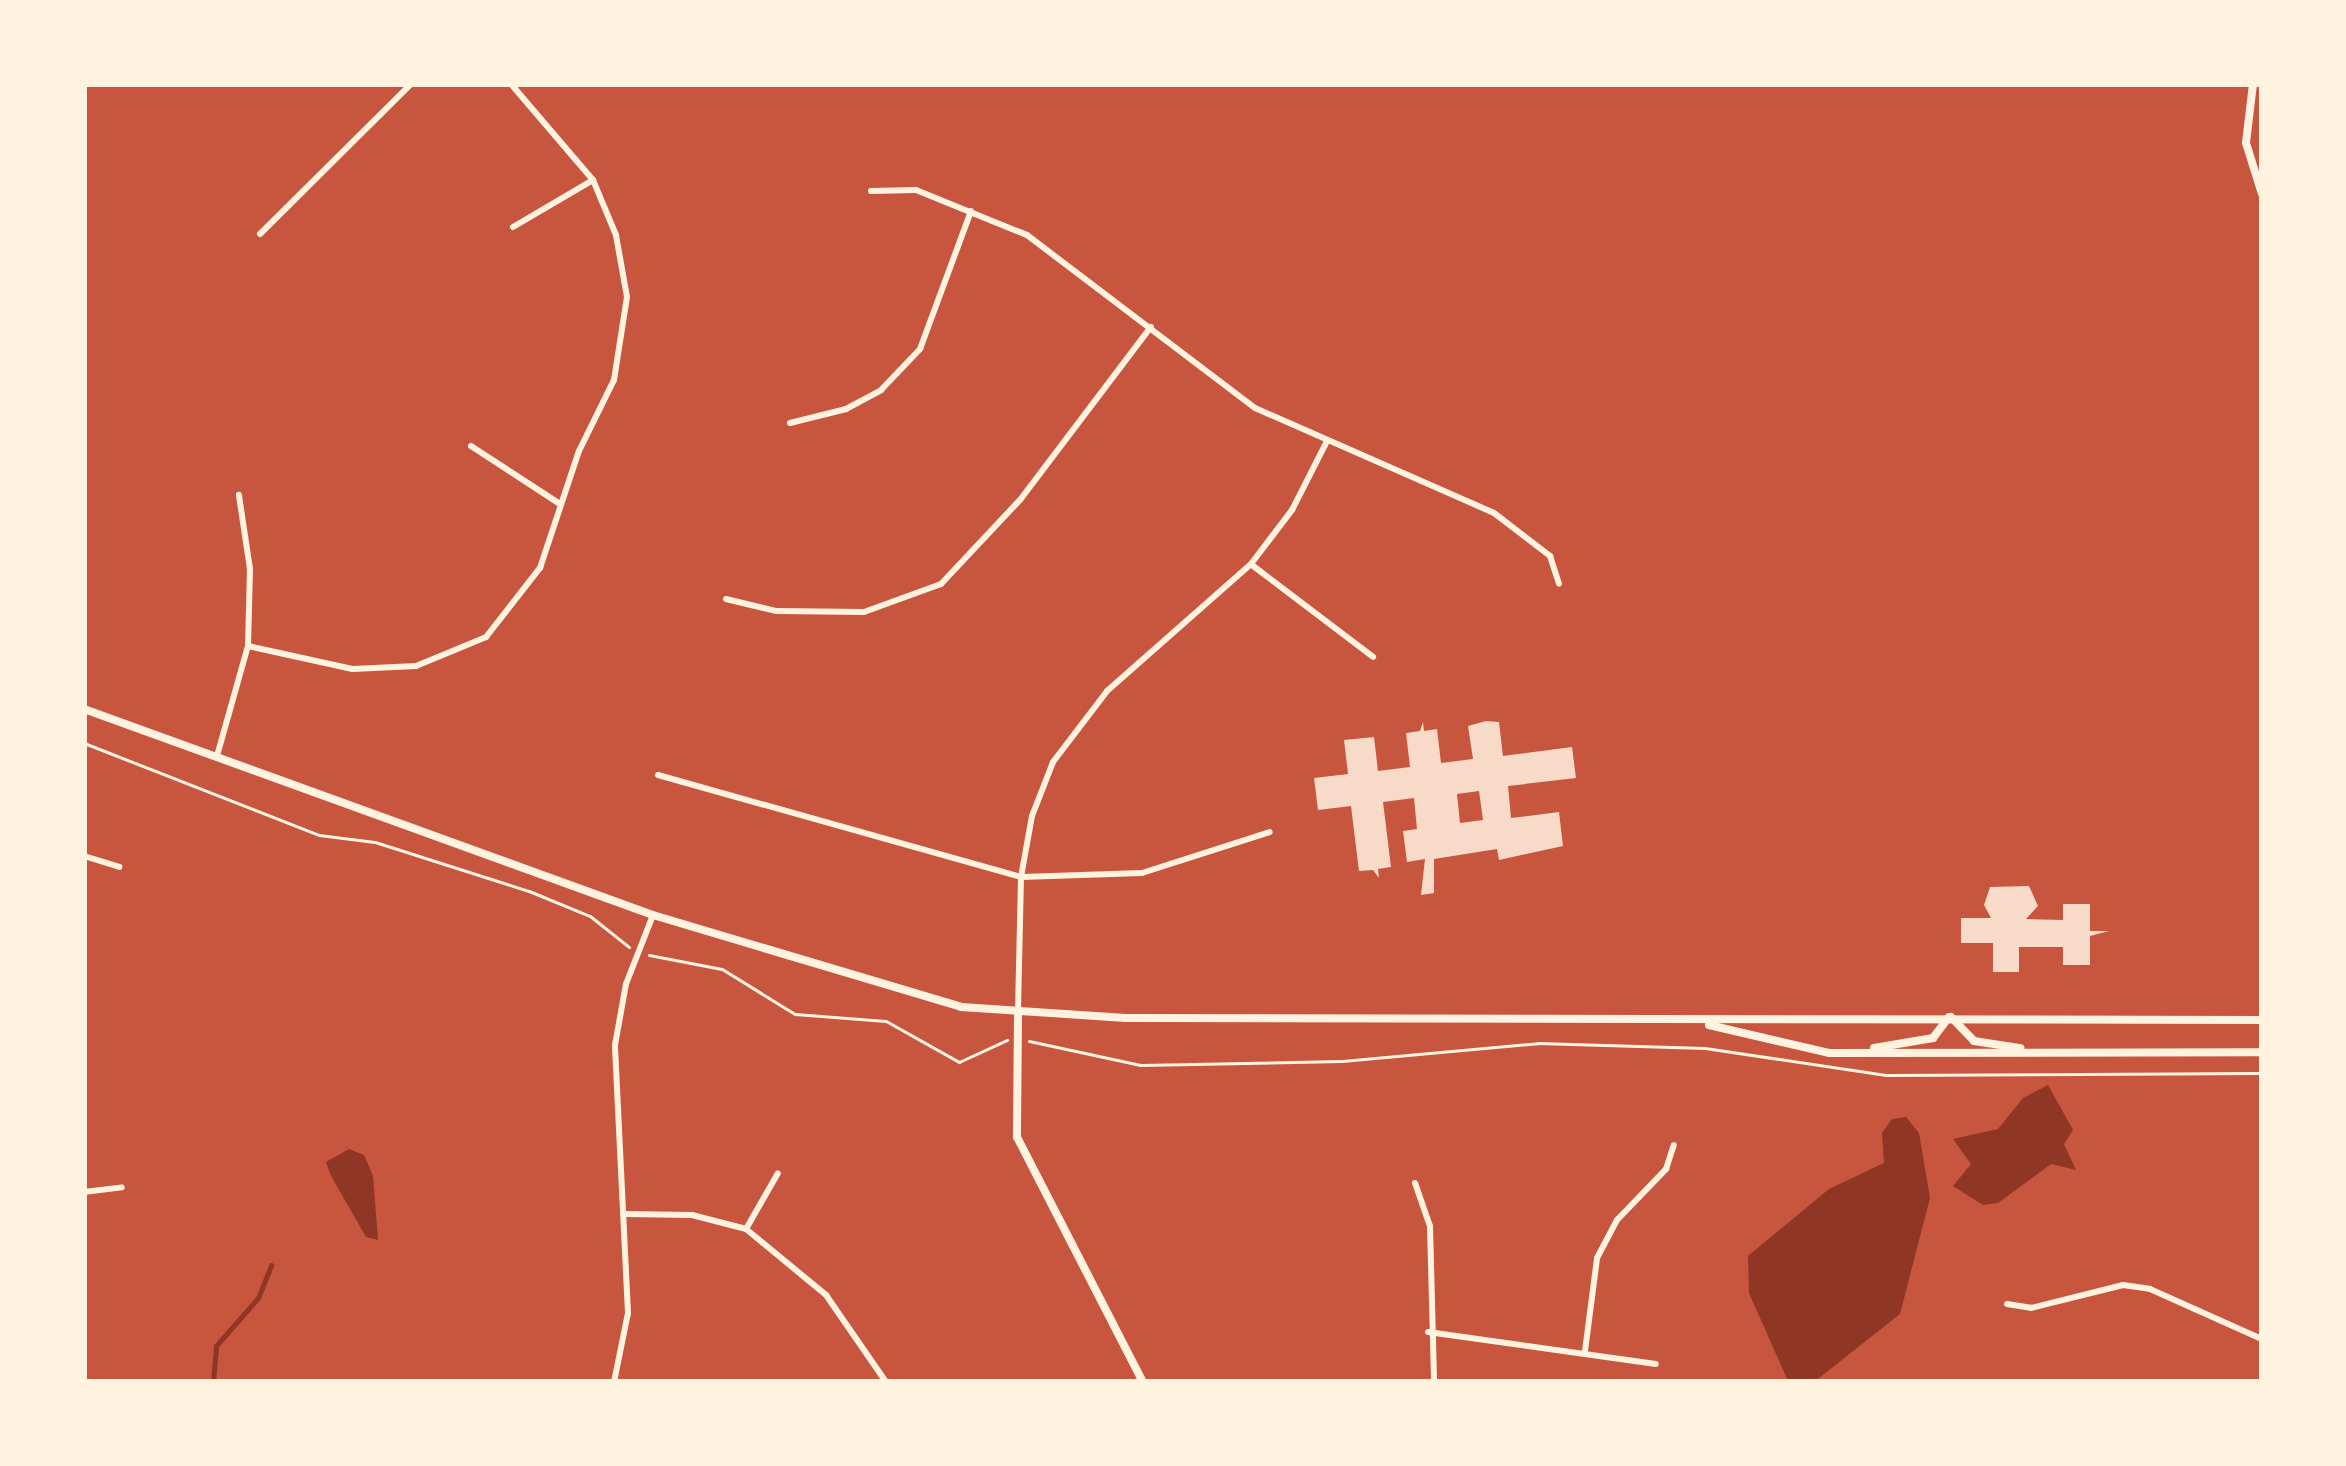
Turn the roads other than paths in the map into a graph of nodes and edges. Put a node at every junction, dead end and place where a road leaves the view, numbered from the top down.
1 (411, 84) edge
2 (511, 84) edge
3 (2253, 84) edge
4 (593, 180) junction
5 (871, 191) dead end
6 (2262, 194) edge
7 (971, 211) junction
8 (513, 227) dead end
9 (260, 234) dead end
10 (1151, 327) junction
11 (790, 423) dead end
12 (1327, 441) junction
13 (471, 446) dead end
14 (238, 495) dead end
15 (560, 504) junction
16 (1251, 564) junction
17 (1559, 584) dead end
18 (726, 599) dead end
19 (248, 646) junction
20 (1373, 657) dead end
21 (84, 710) edge
22 (215, 759) junction
23 (658, 775) dead end
24 (1270, 832) dead end
25 (84, 856) edge
26 (119, 867) dead end
27 (1021, 877) junction
28 (653, 915) junction
29 (1018, 1015) junction
30 (1950, 1016) junction
31 (2262, 1020) edge
32 (1701, 1023) junction
33 (2043, 1052) junction
34 (2262, 1052) edge
35 (1829, 1053) junction
36 (1674, 1145) dead end
37 (778, 1173) dead end
38 (1415, 1183) dead end
39 (122, 1186) dead end
40 (84, 1192) edge
41 (626, 1214) junction
42 (746, 1229) junction
43 (2007, 1304) dead end
44 (1428, 1332) junction
45 (2262, 1339) edge
46 (1585, 1351) junction
47 (1656, 1364) dead end
48 (614, 1382) edge
49 (886, 1382) edge
50 (1143, 1382) edge
51 (1434, 1382) edge

1 - 9 street
2 - 4 street
3 - 6 main road
4 - 8 street
4 - 15 street
5 - 7 street
7 - 10 street
7 - 11 street
10 - 12 street
10 - 18 street
12 - 16 street
12 - 17 street
13 - 15 street
14 - 19 street
15 - 19 street
16 - 20 street
16 - 27 street
19 - 22 street
21 - 22 main road
22 - 28 main road
23 - 27 street
24 - 27 street
25 - 26 street
27 - 29 street
28 - 29 main road
28 - 41 street
29 - 32 main road
29 - 50 main road
30 - 31 main road
30 - 32 main road
30 - 33 main road
30 - 35 main road
32 - 35 main road
33 - 34 main road
33 - 35 main road
36 - 46 street
37 - 42 street
38 - 44 street
39 - 40 street
41 - 42 street
41 - 48 street
42 - 49 street
43 - 45 street
44 - 46 street
44 - 51 street
46 - 47 street

